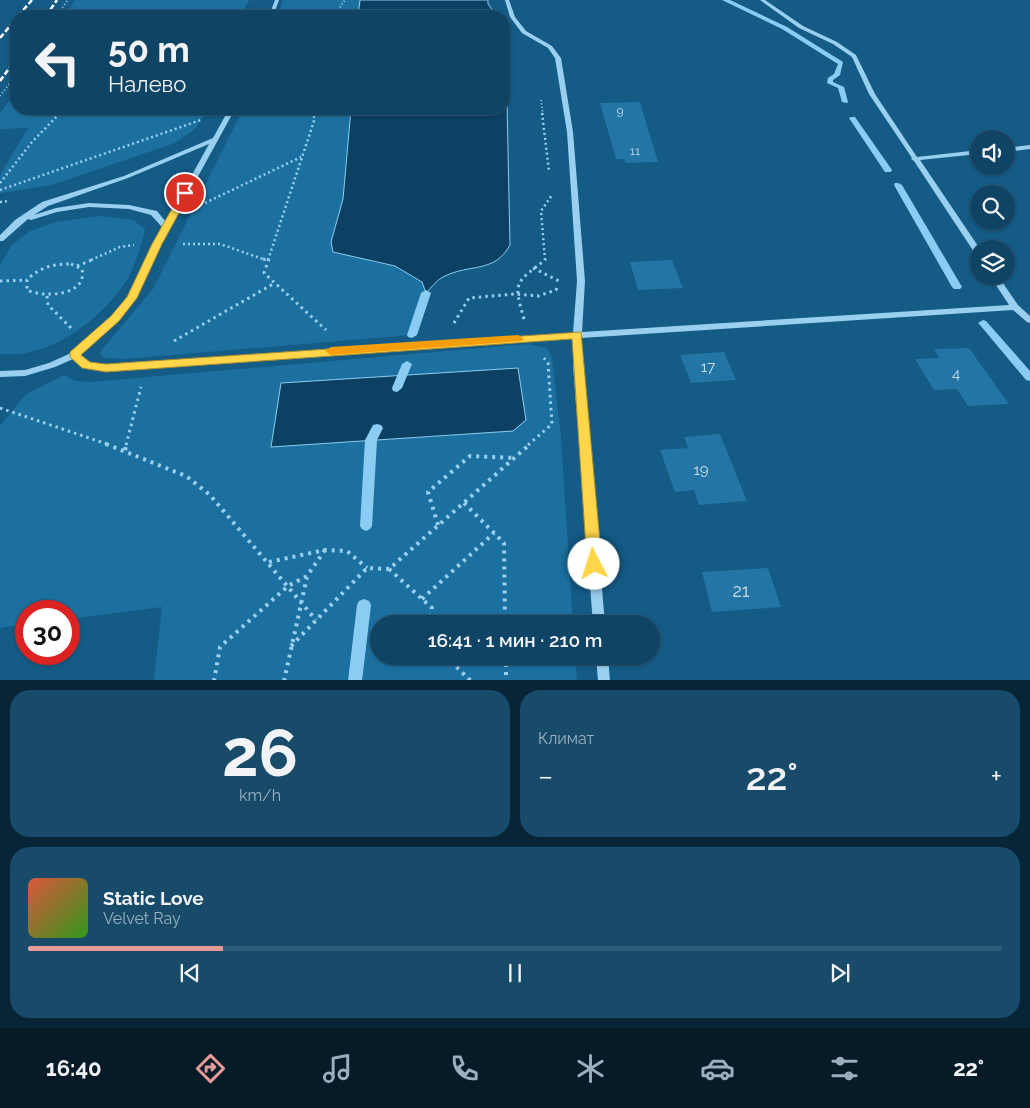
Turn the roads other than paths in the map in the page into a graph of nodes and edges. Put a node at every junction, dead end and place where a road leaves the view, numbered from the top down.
1 (506, 0) edge
2 (762, 0) edge
3 (228, 115) edge
4 (213, 140) junction
5 (1030, 147) edge
6 (1015, 149) edge
7 (970, 153) edge
8 (914, 159) junction
9 (18, 222) junction
10 (167, 228) junction
11 (0, 239) edge
12 (970, 240) edge
13 (1000, 285) edge
14 (1015, 307) junction
15 (1030, 320) edge
16 (577, 335) junction
17 (74, 355) junction
18 (0, 374) edge
19 (598, 615) edge
20 (603, 665) edge
21 (604, 680) edge

1 - 16 street
2 - 8 street
3 - 4 street
4 - 9 street
4 - 10 street
5 - 6 street
7 - 8 street
8 - 12 street
9 - 10 street
9 - 11 street
10 - 17 street
13 - 14 street
14 - 15 street
14 - 16 street
16 - 17 street
16 - 19 street
17 - 18 street
20 - 21 street

